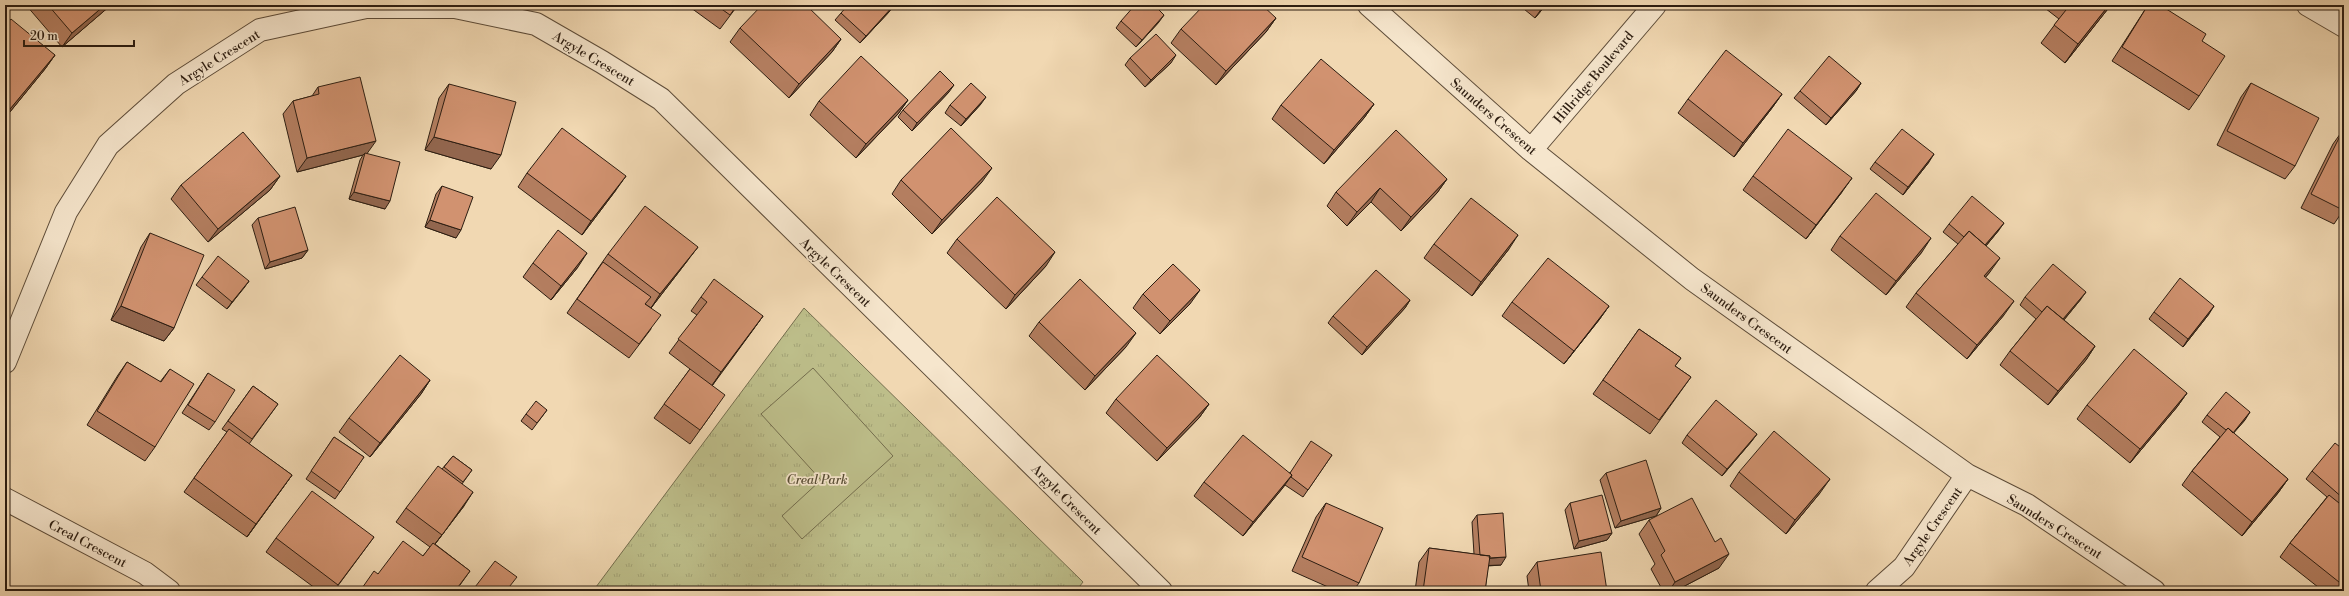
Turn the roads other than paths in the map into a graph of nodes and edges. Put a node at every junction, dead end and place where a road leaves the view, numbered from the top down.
1 (1369, 5) edge
2 (1655, 5) edge
3 (2308, 5) edge
4 (2344, 26) edge
5 (1532, 150) junction
6 (5, 362) edge
7 (1967, 475) junction
8 (5, 499) edge
9 (169, 591) edge
10 (1161, 591) edge
11 (1877, 591) edge
12 (2154, 591) edge

1 - 5 street, Saunders Crescent
2 - 5 street, Hillridge Boulevard
3 - 4 street
5 - 7 street, Saunders Crescent
6 - 10 street, Argyle Crescent
7 - 11 street, Argyle Crescent
7 - 12 street, Saunders Crescent
8 - 9 street, Creal Crescent

